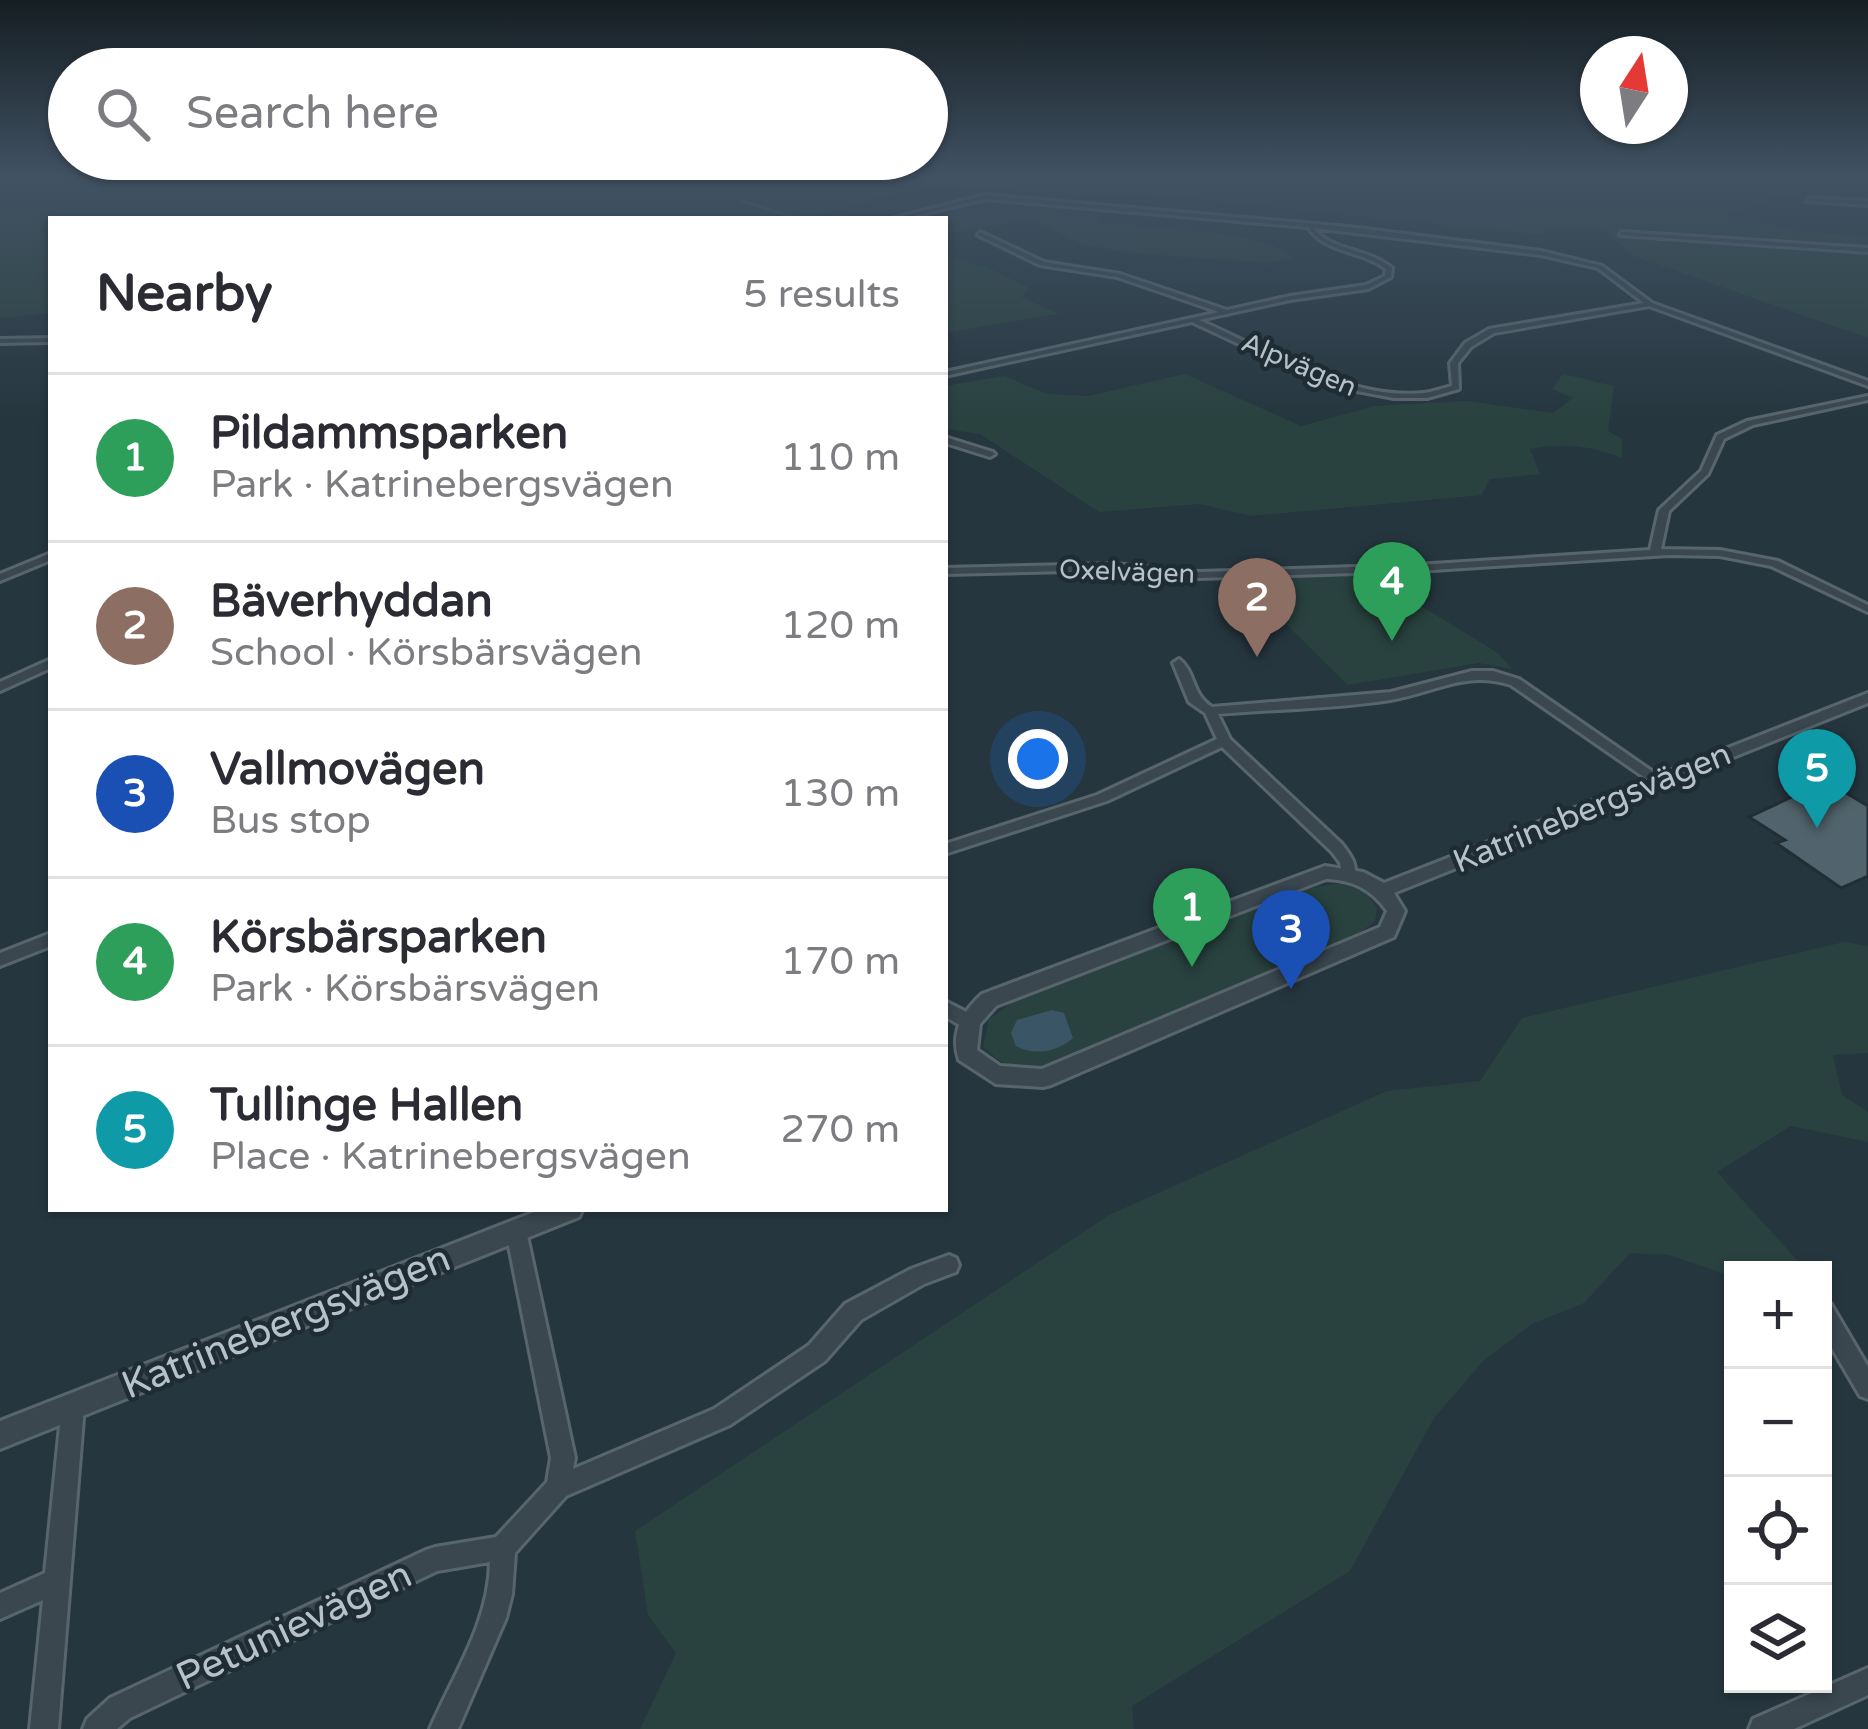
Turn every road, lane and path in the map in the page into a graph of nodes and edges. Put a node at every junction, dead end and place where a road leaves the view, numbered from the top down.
1 (1031, 259) edge
2 (1378, 259) edge
3 (1565, 259) edge
4 (1650, 304) junction
5 (1229, 313) junction
6 (1195, 321) junction
7 (48, 340) edge
8 (0, 341) edge
9 (948, 373) edge
10 (1868, 384) edge
11 (1868, 398) edge
12 (948, 441) edge
13 (990, 454) dead end
14 (1662, 552) junction
15 (48, 557) edge
16 (948, 571) edge
17 (2, 576) edge
18 (1868, 609) edge
19 (48, 664) edge
20 (1179, 664) dead end
21 (0, 688) edge
22 (1868, 698) edge
23 (1210, 711) junction
24 (1224, 741) junction
25 (1659, 781) junction
26 (948, 848) edge
27 (1348, 874) junction
28 (1382, 891) junction
29 (48, 940) edge
30 (0, 961) edge
31 (948, 1010) edge
32 (970, 1022) junction
33 (956, 1058) edge
34 (564, 1212) edge
35 (516, 1231) junction
36 (949, 1265) dead end
37 (1832, 1327) edge
38 (1868, 1388) edge
39 (73, 1406) junction
40 (0, 1436) edge
41 (559, 1488) junction
42 (502, 1548) junction
43 (56, 1581) junction
44 (0, 1606) edge
45 (1868, 1681) edge
46 (44, 1729) edge
47 (97, 1729) edge
48 (444, 1729) edge
49 (1763, 1729) edge

1 - 5 street, Alpvägen
2 - 5 street
3 - 4 street
4 - 6 street, Alpvägen
4 - 10 street
5 - 6 street
6 - 9 street
7 - 8 street
11 - 14 street
12 - 13 street
14 - 16 street, Oxelvägen
14 - 18 street, Oxelvägen
15 - 17 street
19 - 21 street
20 - 23 street
22 - 25 street, Katrinebergsvägen
23 - 24 street
23 - 25 street
24 - 26 street
24 - 27 street
25 - 28 street, Katrinebergsvägen
27 - 28 street
27 - 32 street
28 - 33 street
29 - 30 street
31 - 32 street
32 - 33 street
34 - 35 street, Katrinebergsvägen
35 - 39 street, Katrinebergsvägen
35 - 41 street
36 - 41 street
37 - 38 street
39 - 40 street, Katrinebergsvägen
39 - 43 street
41 - 42 street
42 - 47 street, Petunievägen
42 - 48 street
43 - 44 street
43 - 46 street
45 - 49 street

